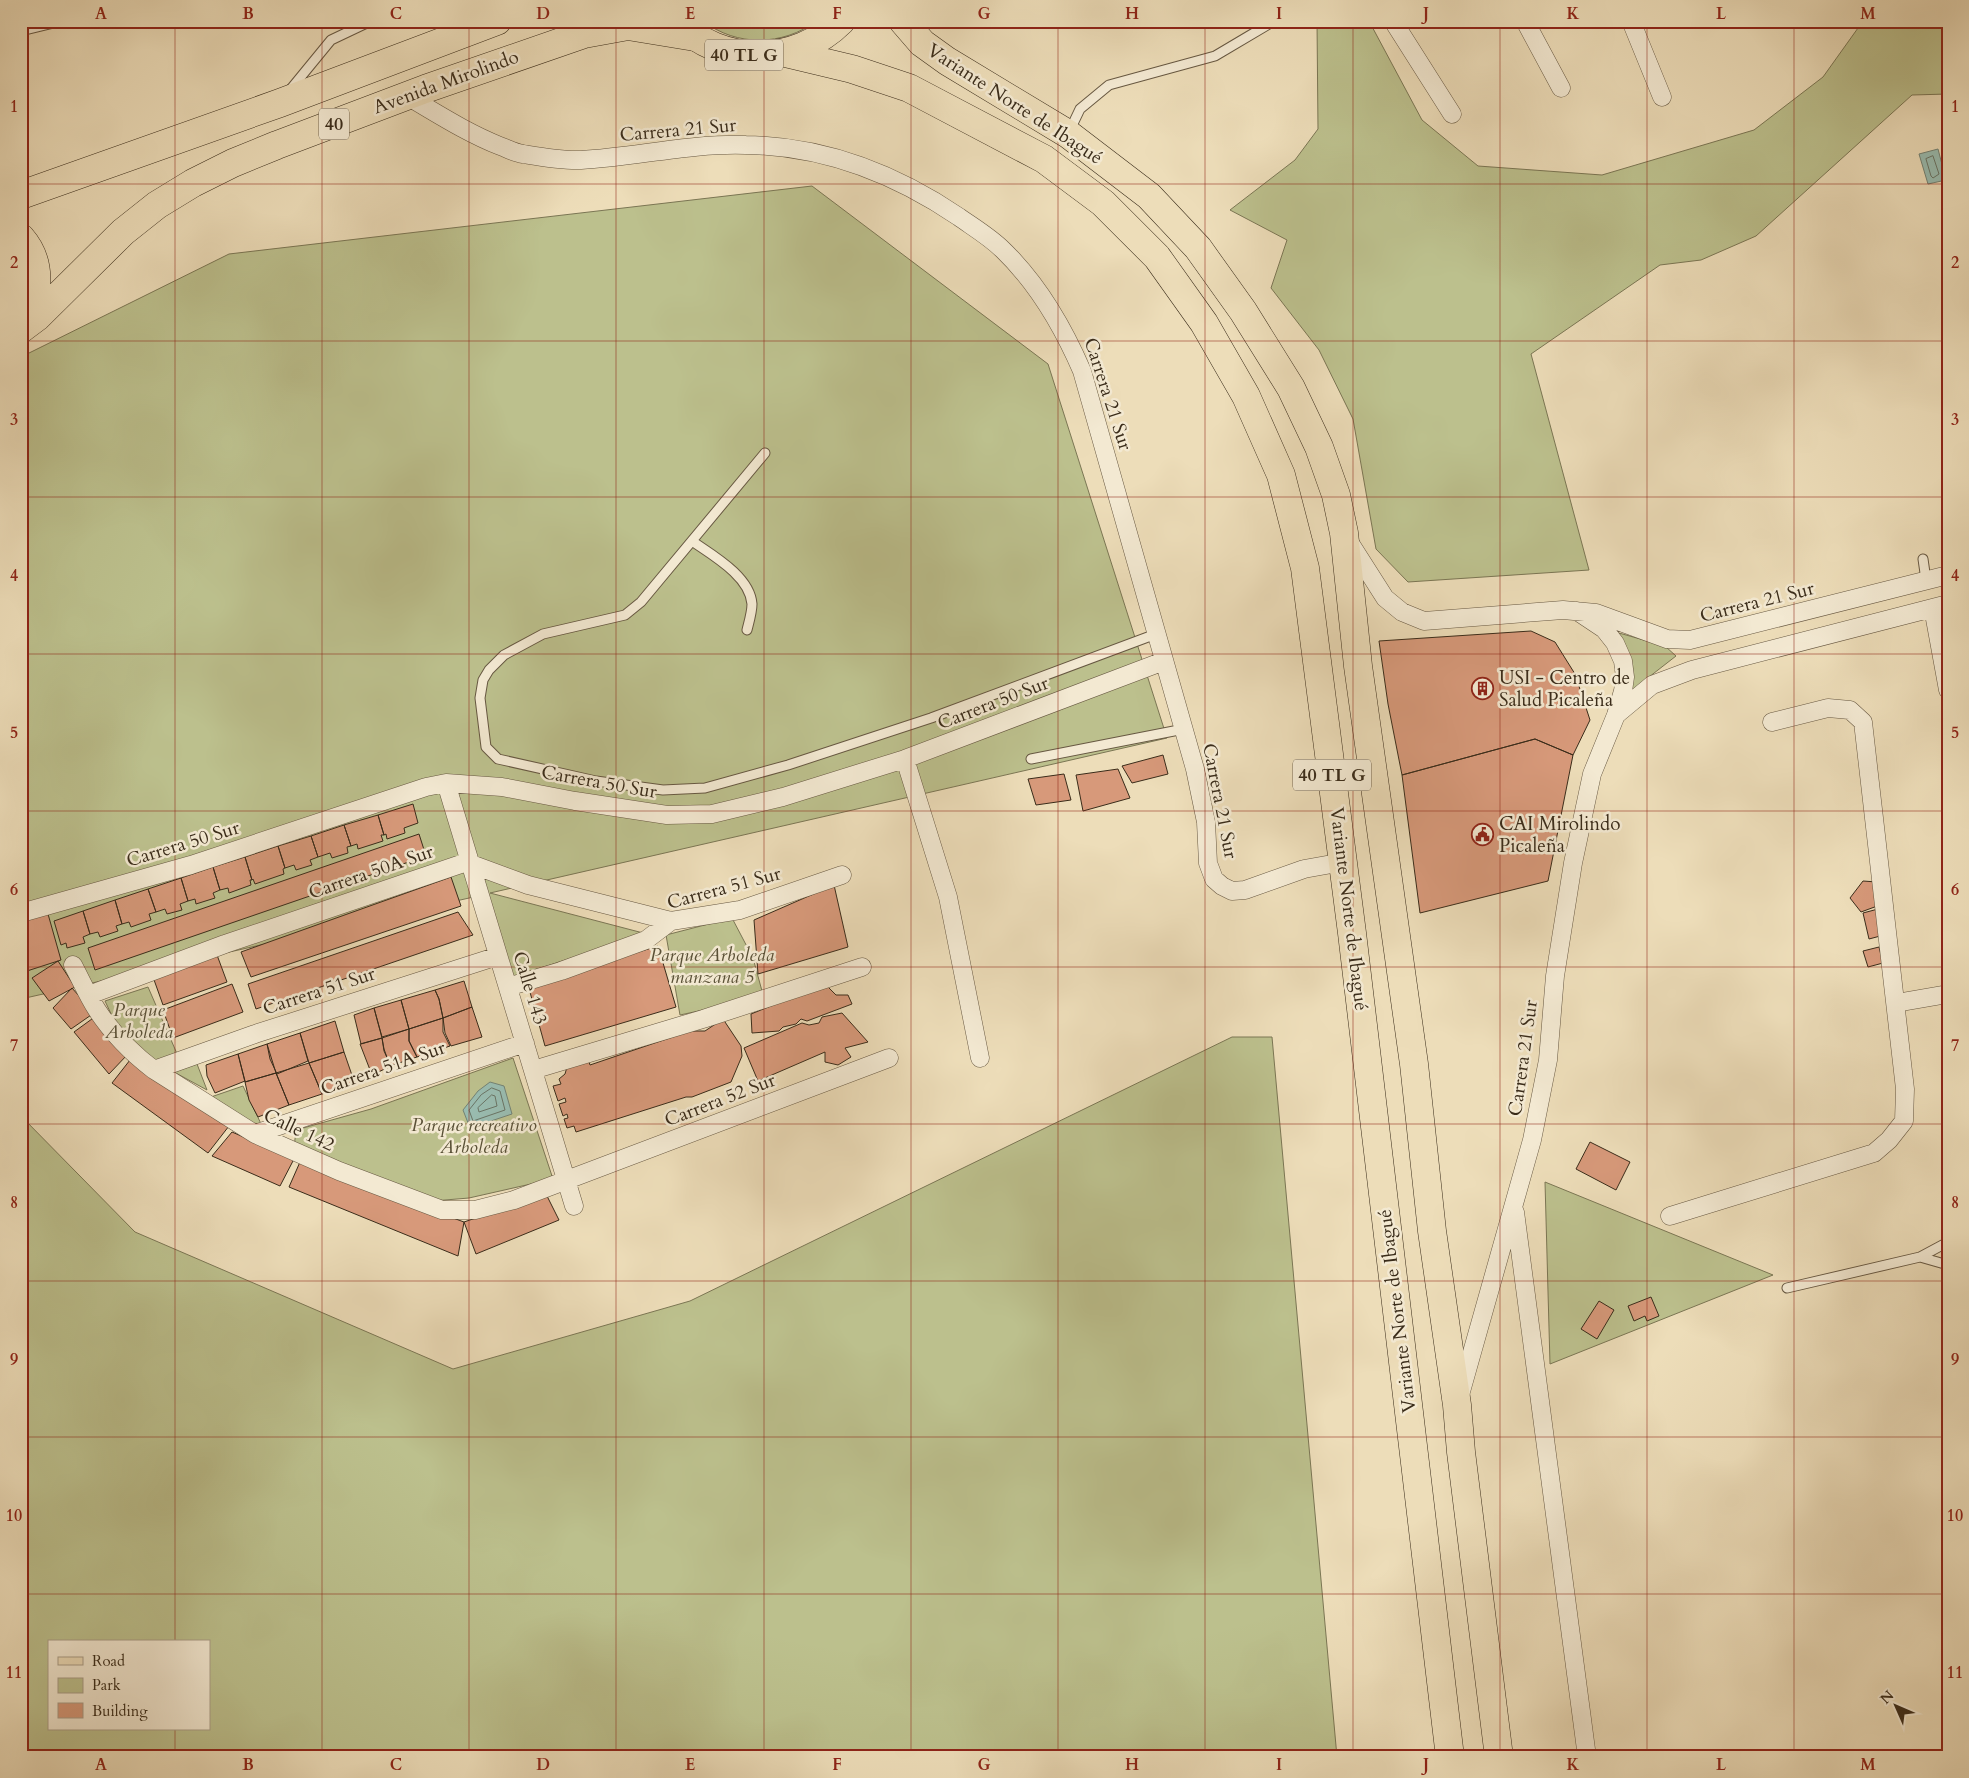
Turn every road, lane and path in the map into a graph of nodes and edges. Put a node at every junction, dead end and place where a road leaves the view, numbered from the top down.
1 (62, 21) edge
2 (371, 21) edge
3 (497, 21) edge
4 (841, 21) edge
5 (902, 21) edge
6 (1274, 21) edge
7 (1393, 21) edge
8 (1525, 21) edge
9 (1631, 21) edge
10 (686, 29) edge
11 (21, 31) edge
12 (785, 53) junction
13 (1561, 88) dead end
14 (407, 96) junction
15 (1662, 98) dead end
16 (280, 102) junction
17 (1452, 114) dead end
18 (1068, 134) junction
19 (21, 195) edge
20 (21, 238) edge
21 (21, 322) edge
22 (21, 329) edge
23 (765, 453) dead end
24 (1344, 533) junction
25 (692, 541) junction
26 (1923, 559) dead end
27 (1948, 575) edge
28 (1926, 580) junction
29 (1940, 606) edge
30 (1577, 611) junction
31 (747, 630) dead end
32 (1156, 634) junction
33 (1690, 640) junction
34 (1164, 661) junction
35 (1692, 670) junction
36 (1948, 690) edge
37 (1616, 715) junction
38 (1772, 722) dead end
39 (1184, 729) junction
40 (906, 759) junction
41 (1031, 759) dead end
42 (446, 783) junction
43 (1343, 862) junction
44 (471, 864) junction
45 (842, 875) dead end
46 (21, 913) edge
47 (671, 921) junction
48 (498, 956) junction
49 (73, 965) dead end
50 (862, 968) dead end
51 (508, 987) junction
52 (1948, 994) edge
53 (89, 995) junction
54 (1896, 1002) junction
55 (525, 1043) junction
56 (889, 1058) dead end
57 (980, 1058) dead end
58 (154, 1070) junction
59 (533, 1070) junction
60 (255, 1134) junction
61 (566, 1180) junction
62 (1514, 1204) junction
63 (574, 1206) dead end
64 (1670, 1216) dead end
65 (1948, 1242) edge
66 (1920, 1257) junction
67 (1948, 1265) edge
68 (1787, 1288) dead end
69 (1457, 1405) junction
70 (1450, 1757) edge
71 (1499, 1757) edge
72 (1587, 1757) edge

1 - 11 lane
2 - 16 lane
3 - 16 main road, Avenida Mirolindo / 40
4 - 12 main road, 40 TL G
5 - 18 main road, Variante Norte de Ibagué / 40 TL G
6 - 18 lane
7 - 17 street
8 - 13 street
9 - 15 street
10 - 12 main road, 40 TL G
10 - 14 main road, Avenida Mirolindo / 40
12 - 43 main road, Variante Norte de Ibagué / 40 TL G
14 - 22 main road, Avenida Mirolindo / 40
14 - 32 street, Carrera 21 Sur
16 - 19 main road, Avenida Mirolindo / 40
18 - 24 main road, Variante Norte de Ibagué / 40 TL G
20 - 21 main road
23 - 25 lane
24 - 30 street, Carrera 21 Sur
24 - 69 main road, Variante Norte de Ibagué / 40 TL G
25 - 31 lane
25 - 32 lane
26 - 28 lane
27 - 28 street, Carrera 21 Sur
28 - 33 street, Carrera 21 Sur
29 - 35 street, Carrera 21 Sur
29 - 36 street
30 - 33 street, Carrera 21 Sur
30 - 37 street, Carrera 21 Sur
32 - 34 street, Carrera 21 Sur
33 - 35 street
34 - 39 street, Carrera 21 Sur
34 - 40 street, Carrera 50 Sur
35 - 37 street, Carrera 21 Sur
37 - 62 street, Carrera 21 Sur
38 - 54 street
39 - 41 lane
39 - 43 street, Carrera 21 Sur
40 - 42 street, Carrera 50 Sur
40 - 57 street
42 - 44 street, Calle 143
42 - 46 street, Carrera 50 Sur
43 - 70 main road, Variante Norte de Ibagué / 40 TL G
44 - 47 street
44 - 48 street, Calle 143
44 - 53 street, Carrera 50A Sur
45 - 47 street, Carrera 51 Sur
47 - 51 street, Carrera 51 Sur
48 - 51 street, Calle 143
48 - 58 street, Carrera 51 Sur
49 - 53 street, Calle 142
50 - 59 street
51 - 55 street, Calle 143
52 - 54 street
53 - 58 street, Calle 142
54 - 64 street
55 - 59 street, Calle 143
55 - 60 street, Carrera 51A Sur
56 - 61 street, Carrera 52 Sur
58 - 60 street, Calle 142
59 - 61 street, Calle 143
60 - 61 street, Calle 142
61 - 63 street, Calle 143
62 - 69 street, Carrera 21 Sur
62 - 72 street
65 - 66 lane
66 - 67 lane
66 - 68 lane
69 - 71 main road, Variante Norte de Ibagué / 40 TL G

